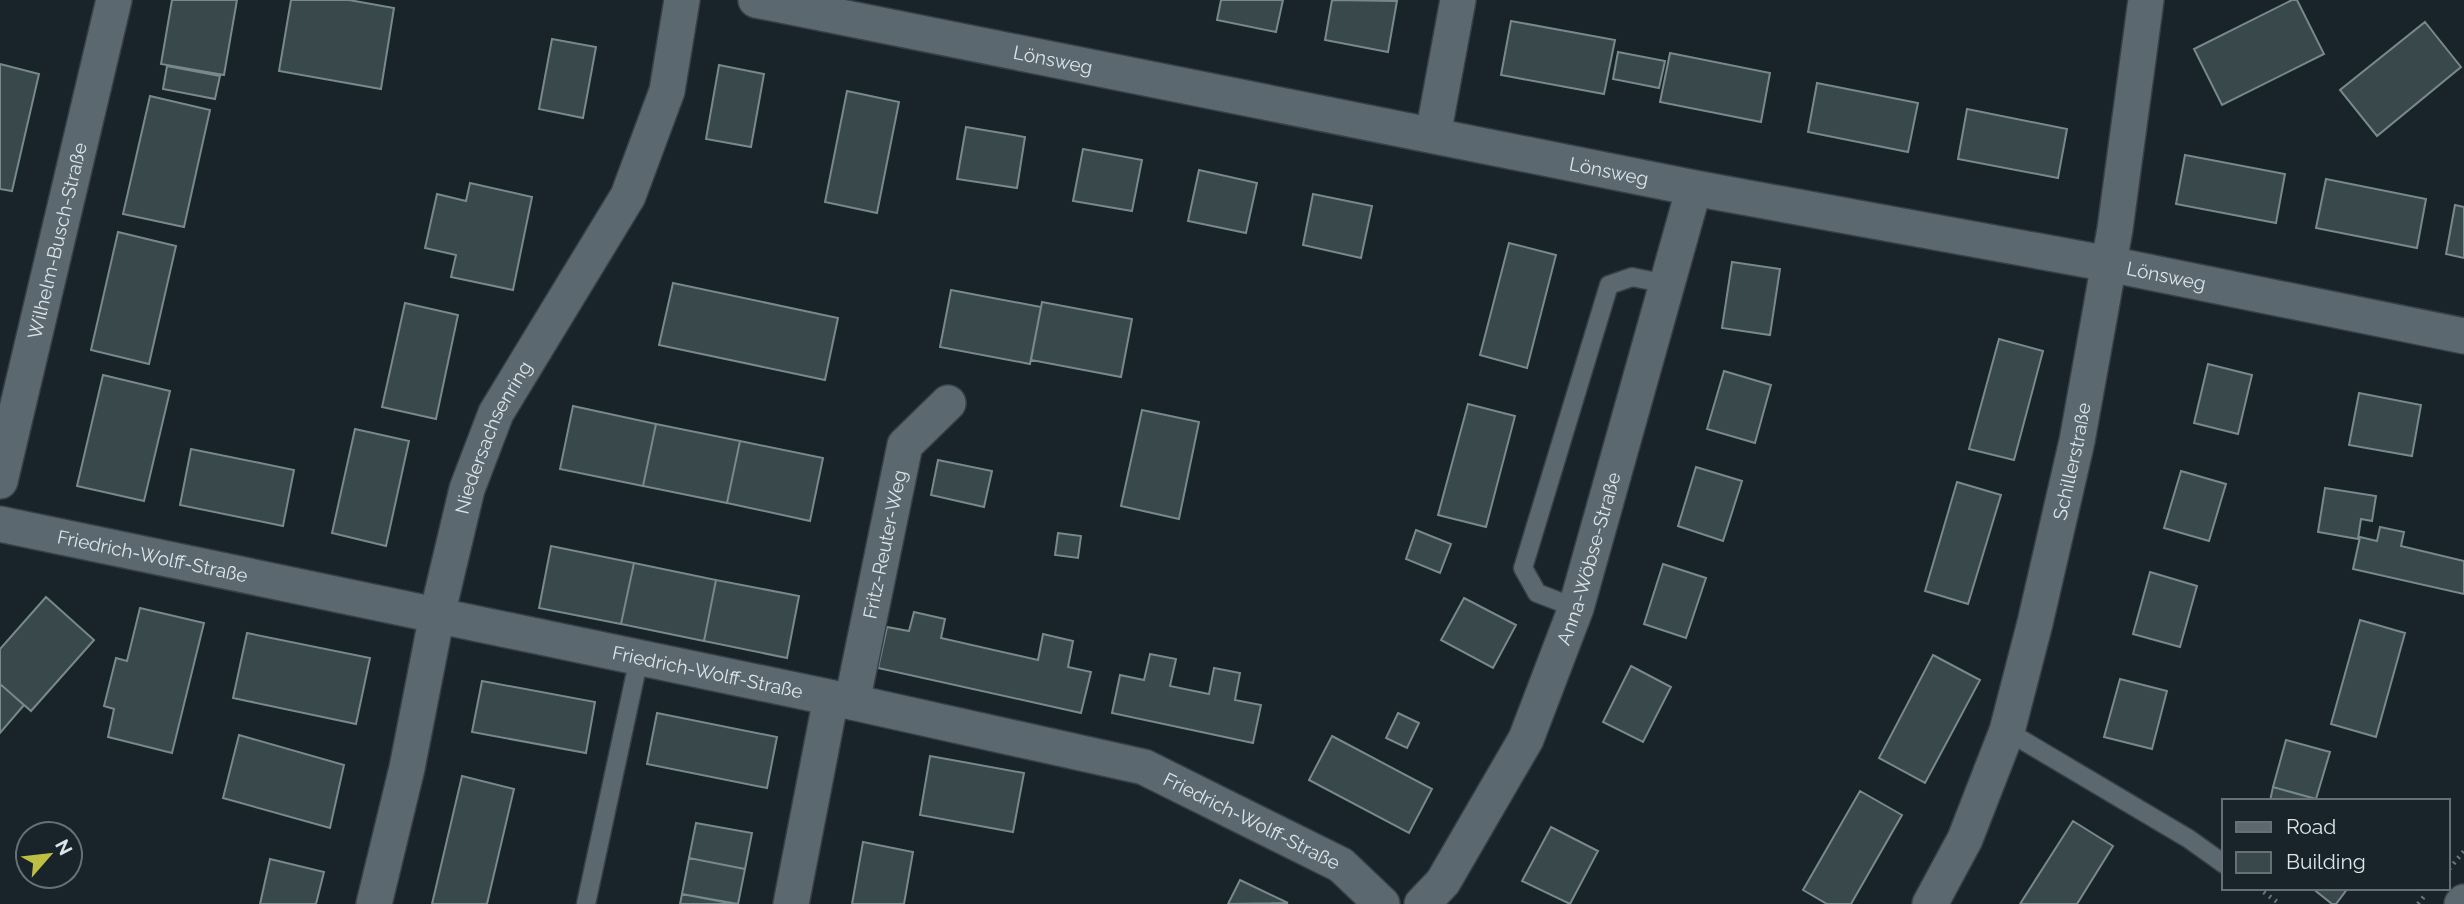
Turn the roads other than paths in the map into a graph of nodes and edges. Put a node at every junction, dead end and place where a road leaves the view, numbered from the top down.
1 (114, 0) edge
2 (682, 0) edge
3 (756, 0) edge
4 (1458, 0) edge
5 (2146, 0) edge
6 (1433, 135) junction
7 (1693, 188) junction
8 (2109, 264) junction
9 (1667, 284) junction
10 (2464, 336) edge
11 (947, 403) dead end
12 (0, 481) edge
13 (0, 524) edge
14 (1576, 608) junction
15 (437, 615) junction
16 (639, 658) junction
17 (842, 700) junction
18 (2007, 731) junction
19 (2222, 863) edge
20 (374, 904) edge
21 (586, 904) edge
22 (791, 904) edge
23 (1382, 904) edge
24 (1422, 904) edge
25 (1930, 904) edge

1 - 12 street, Wilhelm-Busch-Straße
2 - 15 street, Niedersachsenring
3 - 6 street, Lönsweg
4 - 6 street
5 - 8 street, Schillerstraße
6 - 7 street, Lönsweg
7 - 8 street, Lönsweg
7 - 9 street, Anna-Wöbse-Straße
8 - 10 street, Lönsweg
8 - 18 street, Schillerstraße
9 - 14 street, Anna-Wöbse-Straße
9 - 14 lane
11 - 17 street, Fritz-Reuter-Weg
13 - 15 street, Friedrich-Wolff-Straße
14 - 24 street, Anna-Wöbse-Straße
15 - 16 street, Friedrich-Wolff-Straße
15 - 20 street, Niedersachsenring
16 - 17 street, Friedrich-Wolff-Straße
16 - 21 lane
17 - 22 street, Fritz-Reuter-Weg
17 - 23 street, Friedrich-Wolff-Straße
18 - 19 lane
18 - 25 street, Schillerstraße

